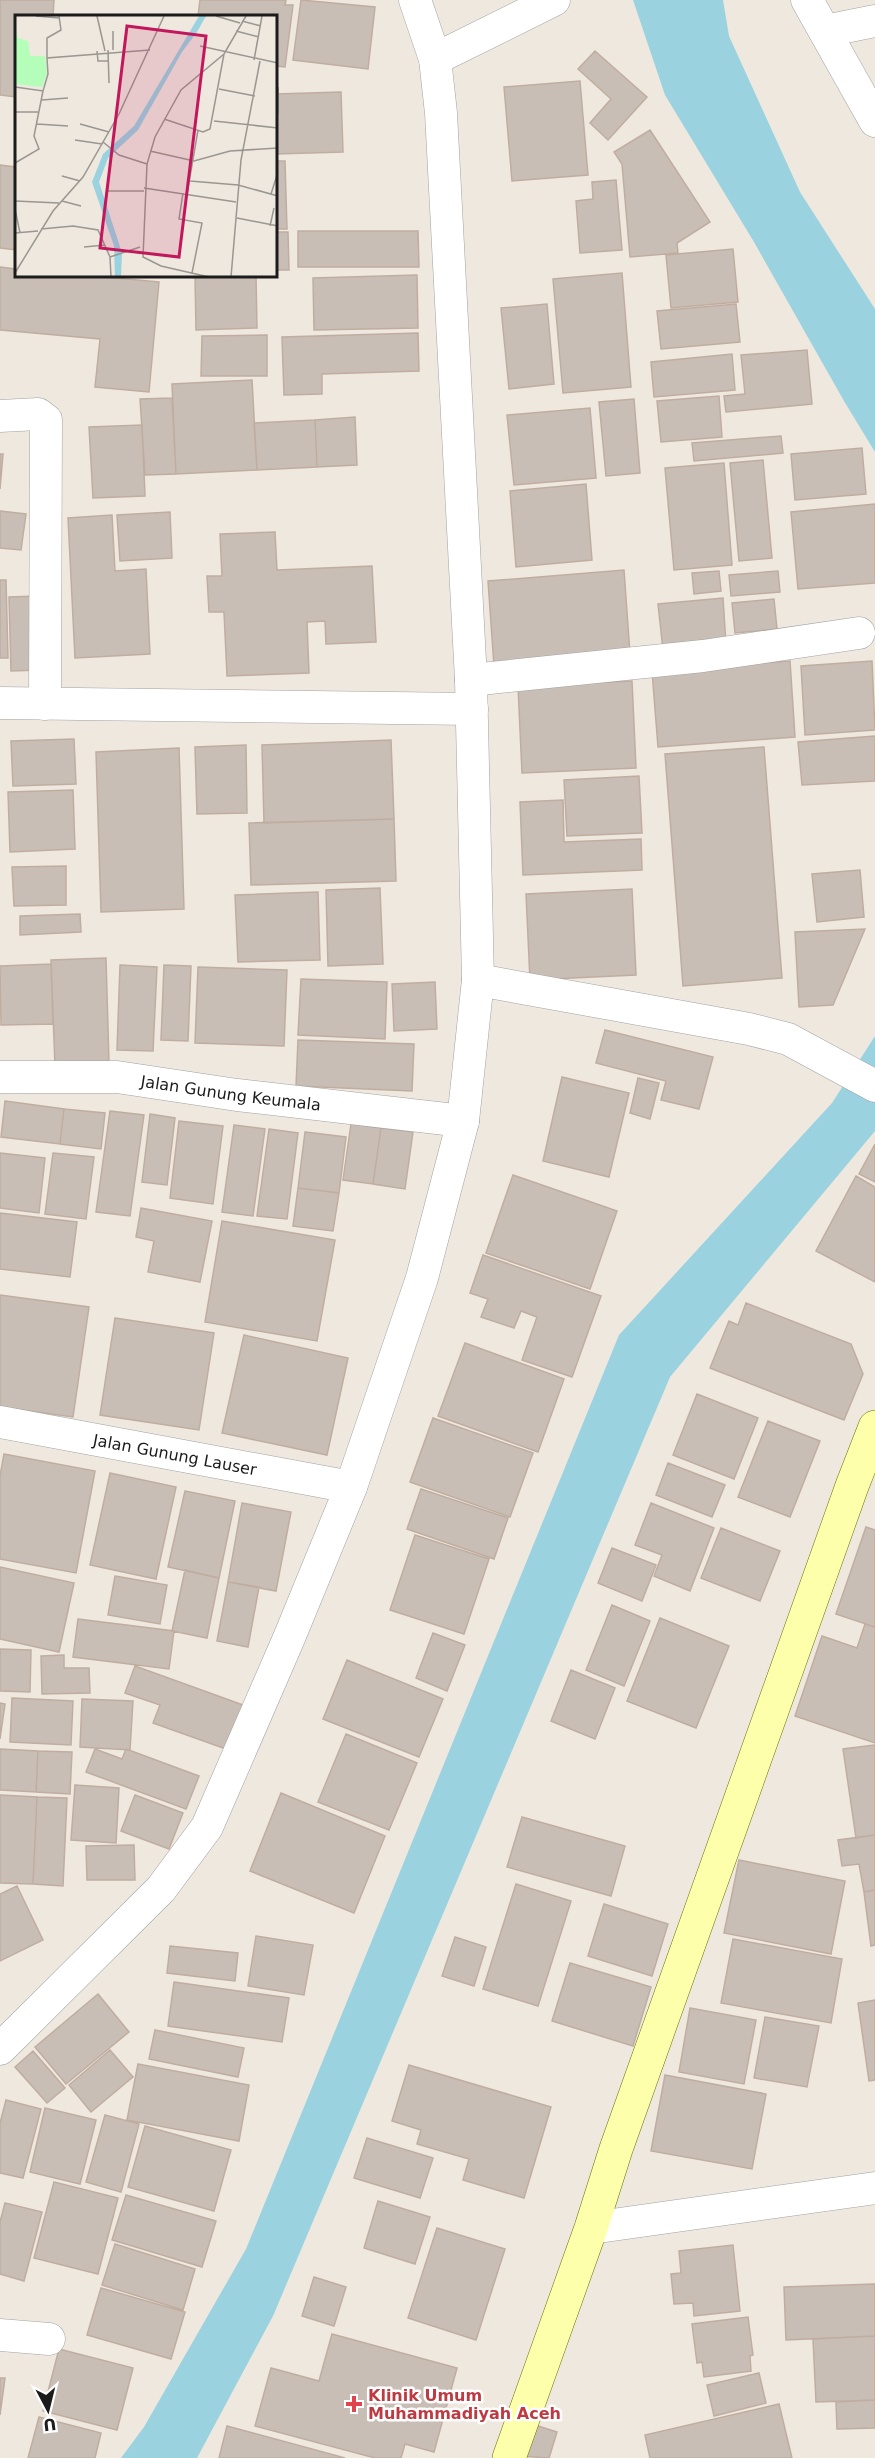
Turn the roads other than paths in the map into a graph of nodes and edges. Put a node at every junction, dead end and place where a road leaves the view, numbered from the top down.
1 (415, 0) edge
2 (807, 0) edge
3 (552, 1) edge
4 (875, 21) edge
5 (825, 31) junction
6 (435, 59) junction
7 (875, 122) edge
8 (0, 416) edge
9 (859, 633) dead end
10 (471, 694) junction
11 (0, 704) edge
12 (45, 704) junction
13 (478, 980) junction
14 (0, 1077) edge
15 (875, 1086) edge
16 (463, 1121) junction
17 (0, 1422) edge
18 (875, 1427) edge
19 (351, 1487) junction
20 (0, 2049) edge
21 (875, 2188) edge
22 (591, 2228) junction
23 (0, 2335) edge
24 (49, 2339) dead end
25 (509, 2458) edge

1 - 6 street
2 - 5 street
3 - 6 street
4 - 5 street
5 - 7 street
6 - 10 street
8 - 12 street
9 - 10 street
10 - 12 street
10 - 13 street
11 - 12 street
13 - 15 street
13 - 16 street
14 - 16 street, Jalan Gunung Keumala
16 - 19 street
17 - 19 street, Jalan Gunung Lauser
18 - 22 street
19 - 20 street
21 - 22 street
22 - 25 street
23 - 24 street

